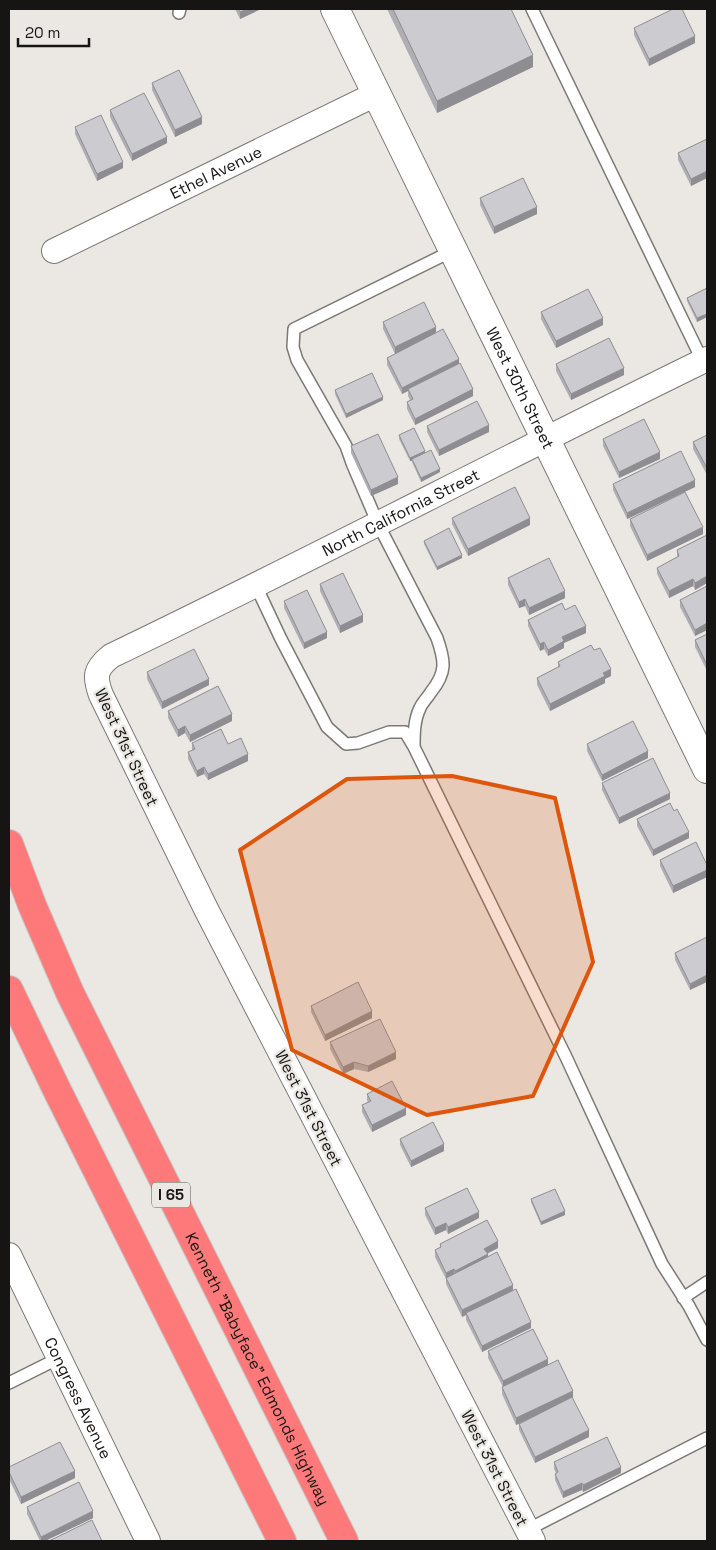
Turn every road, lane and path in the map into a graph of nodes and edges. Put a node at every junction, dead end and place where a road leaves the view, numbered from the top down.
1 (336, 9) edge
2 (532, 9) edge
3 (378, 93) junction
4 (454, 250) junction
5 (54, 251) dead end
6 (706, 363) edge
7 (546, 438) junction
8 (378, 524) junction
9 (256, 586) junction
10 (97, 671) joint
11 (414, 747) junction
12 (707, 769) edge
13 (9, 844) edge
14 (9, 990) edge
15 (9, 1255) edge
16 (707, 1282) edge
17 (684, 1298) junction
18 (707, 1340) edge
19 (59, 1358) junction
20 (9, 1383) edge
21 (707, 1438) edge
22 (530, 1535) edge
23 (148, 1541) edge
24 (282, 1541) edge
25 (344, 1541) edge

1 - 3 main road, West 30th Street
2 - 6 lane
3 - 4 main road, West 30th Street
3 - 5 street, Ethel Avenue
4 - 7 main road, West 30th Street
4 - 8 lane
6 - 7 street, North California Street
7 - 8 street, North California Street
7 - 12 main road, West 30th Street
8 - 9 street, North California Street
8 - 11 lane
9 - 10 street, North California Street
9 - 11 lane
10 - 22 street, West 31st Street
11 - 17 lane
13 - 25 highway, Kenneth "Babyface" Edmonds Highway / I 65
14 - 24 highway
15 - 19 street, Congress Avenue
16 - 17 lane
17 - 18 lane
19 - 20 lane
19 - 23 street, Congress Avenue
21 - 22 lane

